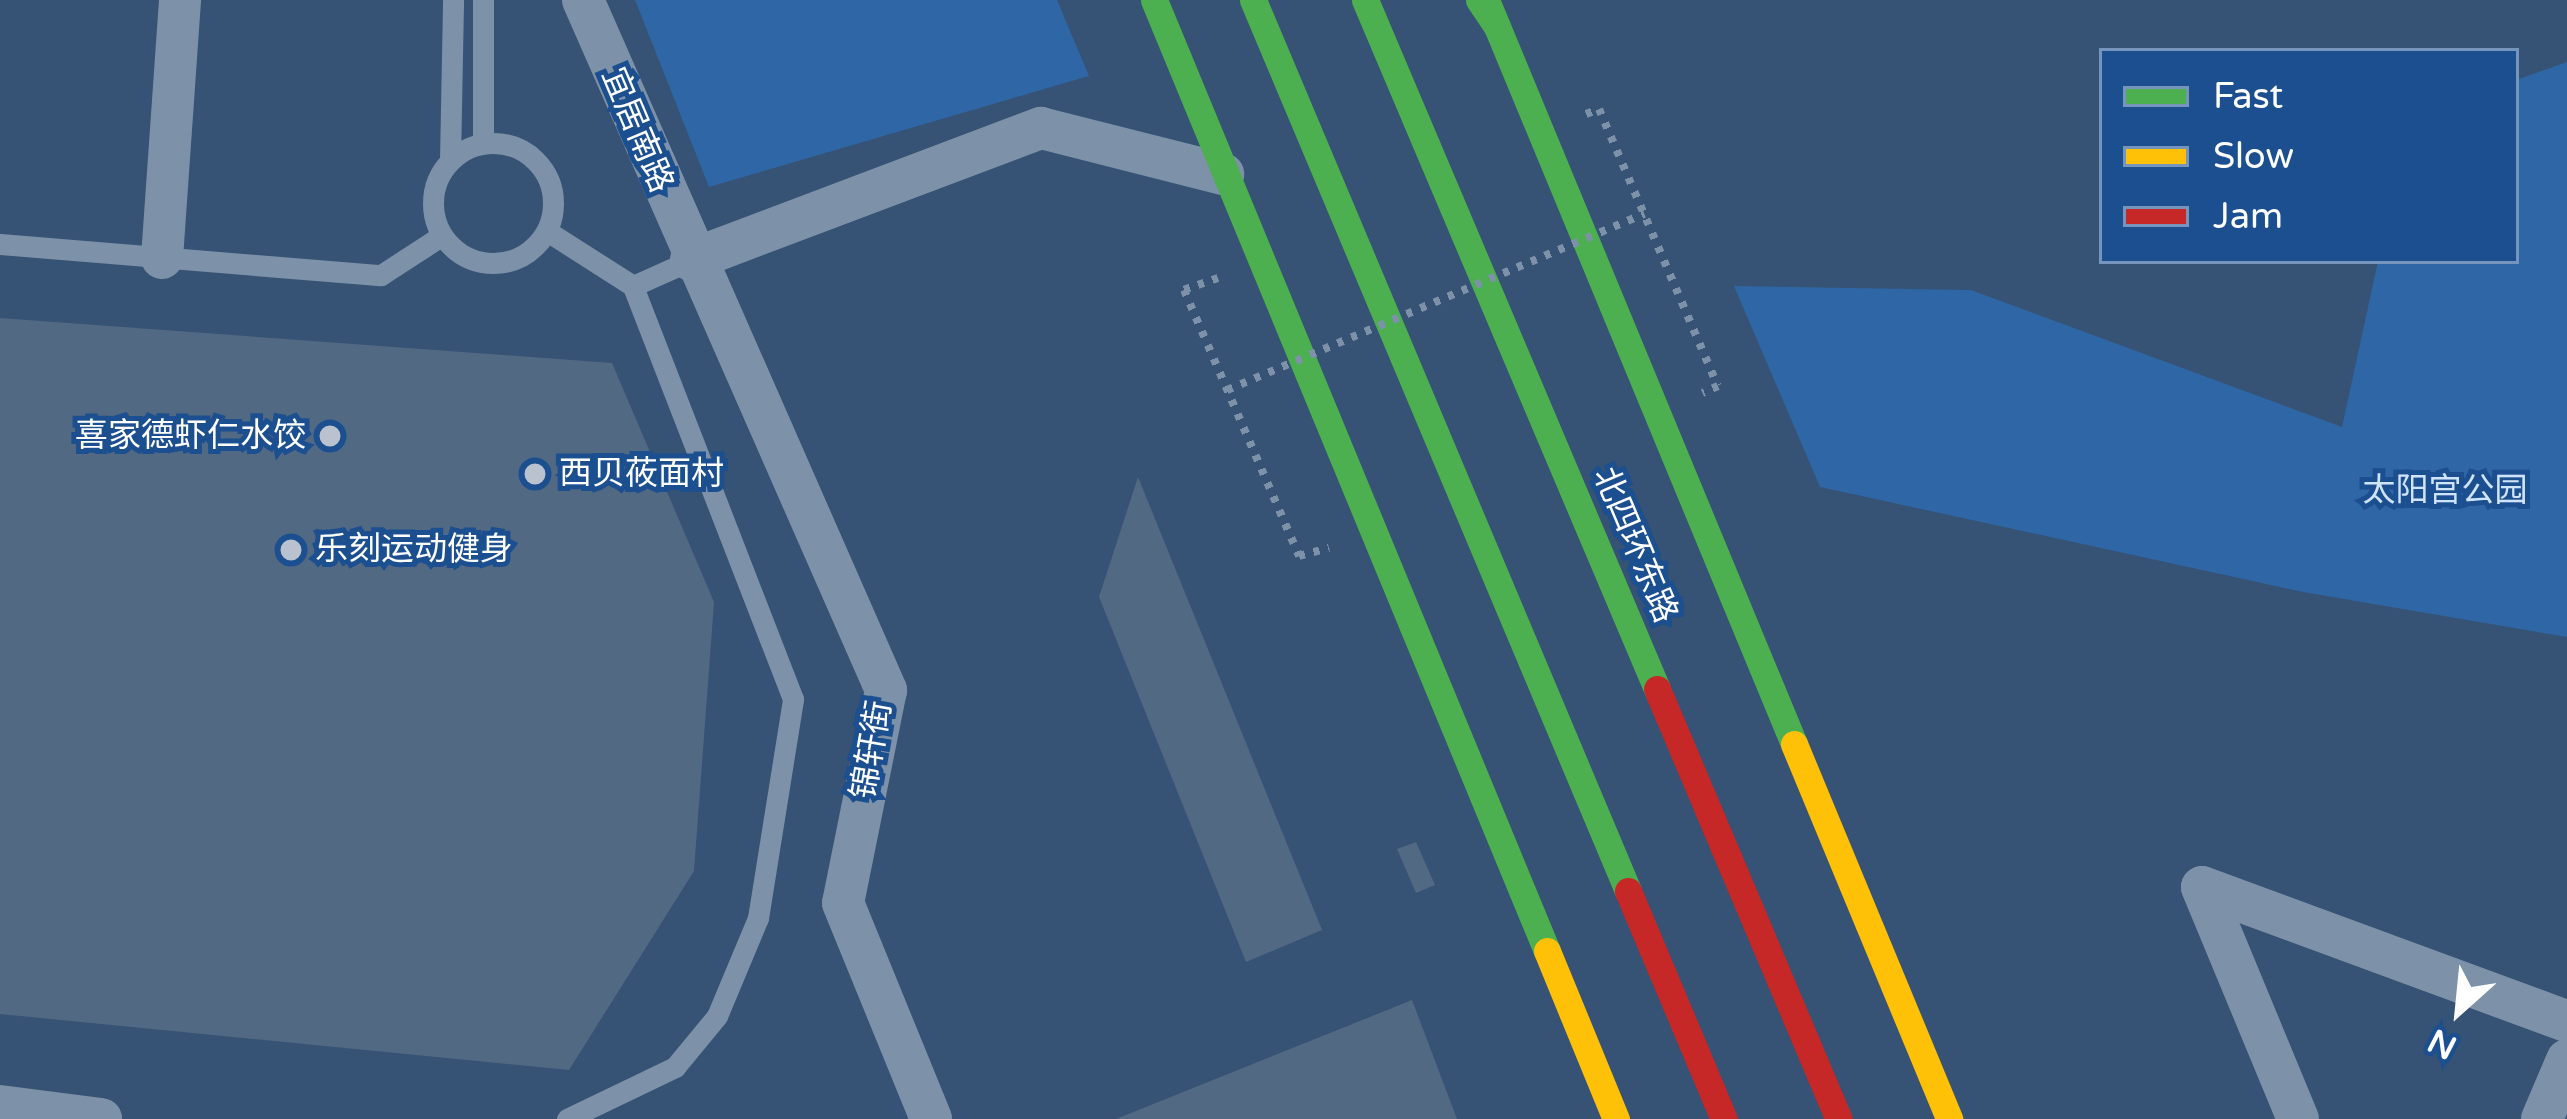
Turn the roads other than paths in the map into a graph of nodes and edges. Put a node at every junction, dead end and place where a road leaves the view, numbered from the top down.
1 (180, 0) edge
2 (453, 0) edge
3 (483, 0) edge
4 (583, 0) edge
5 (1154, 0) edge
6 (1253, 0) edge
7 (1365, 0) edge
8 (1483, 0) edge
9 (483, 143) junction
10 (450, 160) junction
11 (1223, 174) junction
12 (547, 231) junction
13 (441, 236) junction
14 (0, 244) edge
15 (162, 258) junction
16 (691, 260) junction
17 (633, 286) junction
18 (2567, 1022) edge
19 (2567, 1060) edge
20 (0, 1106) edge
21 (101, 1119) edge
22 (566, 1119) edge
23 (931, 1119) edge
24 (1616, 1119) edge
25 (1724, 1119) edge
26 (1839, 1119) edge
27 (1949, 1119) edge
28 (2298, 1119) edge
29 (2542, 1119) edge

1 - 15 street
2 - 10 lane
3 - 9 lane
4 - 16 street, 宜居南路
5 - 11 main road
6 - 25 main road
7 - 26 main road, 北四环东路
8 - 27 main road
9 - 10 lane
9 - 12 lane
10 - 13 lane
11 - 16 street
11 - 24 main road
12 - 13 lane
12 - 17 lane
13 - 15 lane
14 - 15 lane
16 - 17 lane
16 - 23 street, 锦轩街
17 - 22 lane
18 - 28 street
19 - 29 street
20 - 21 street

